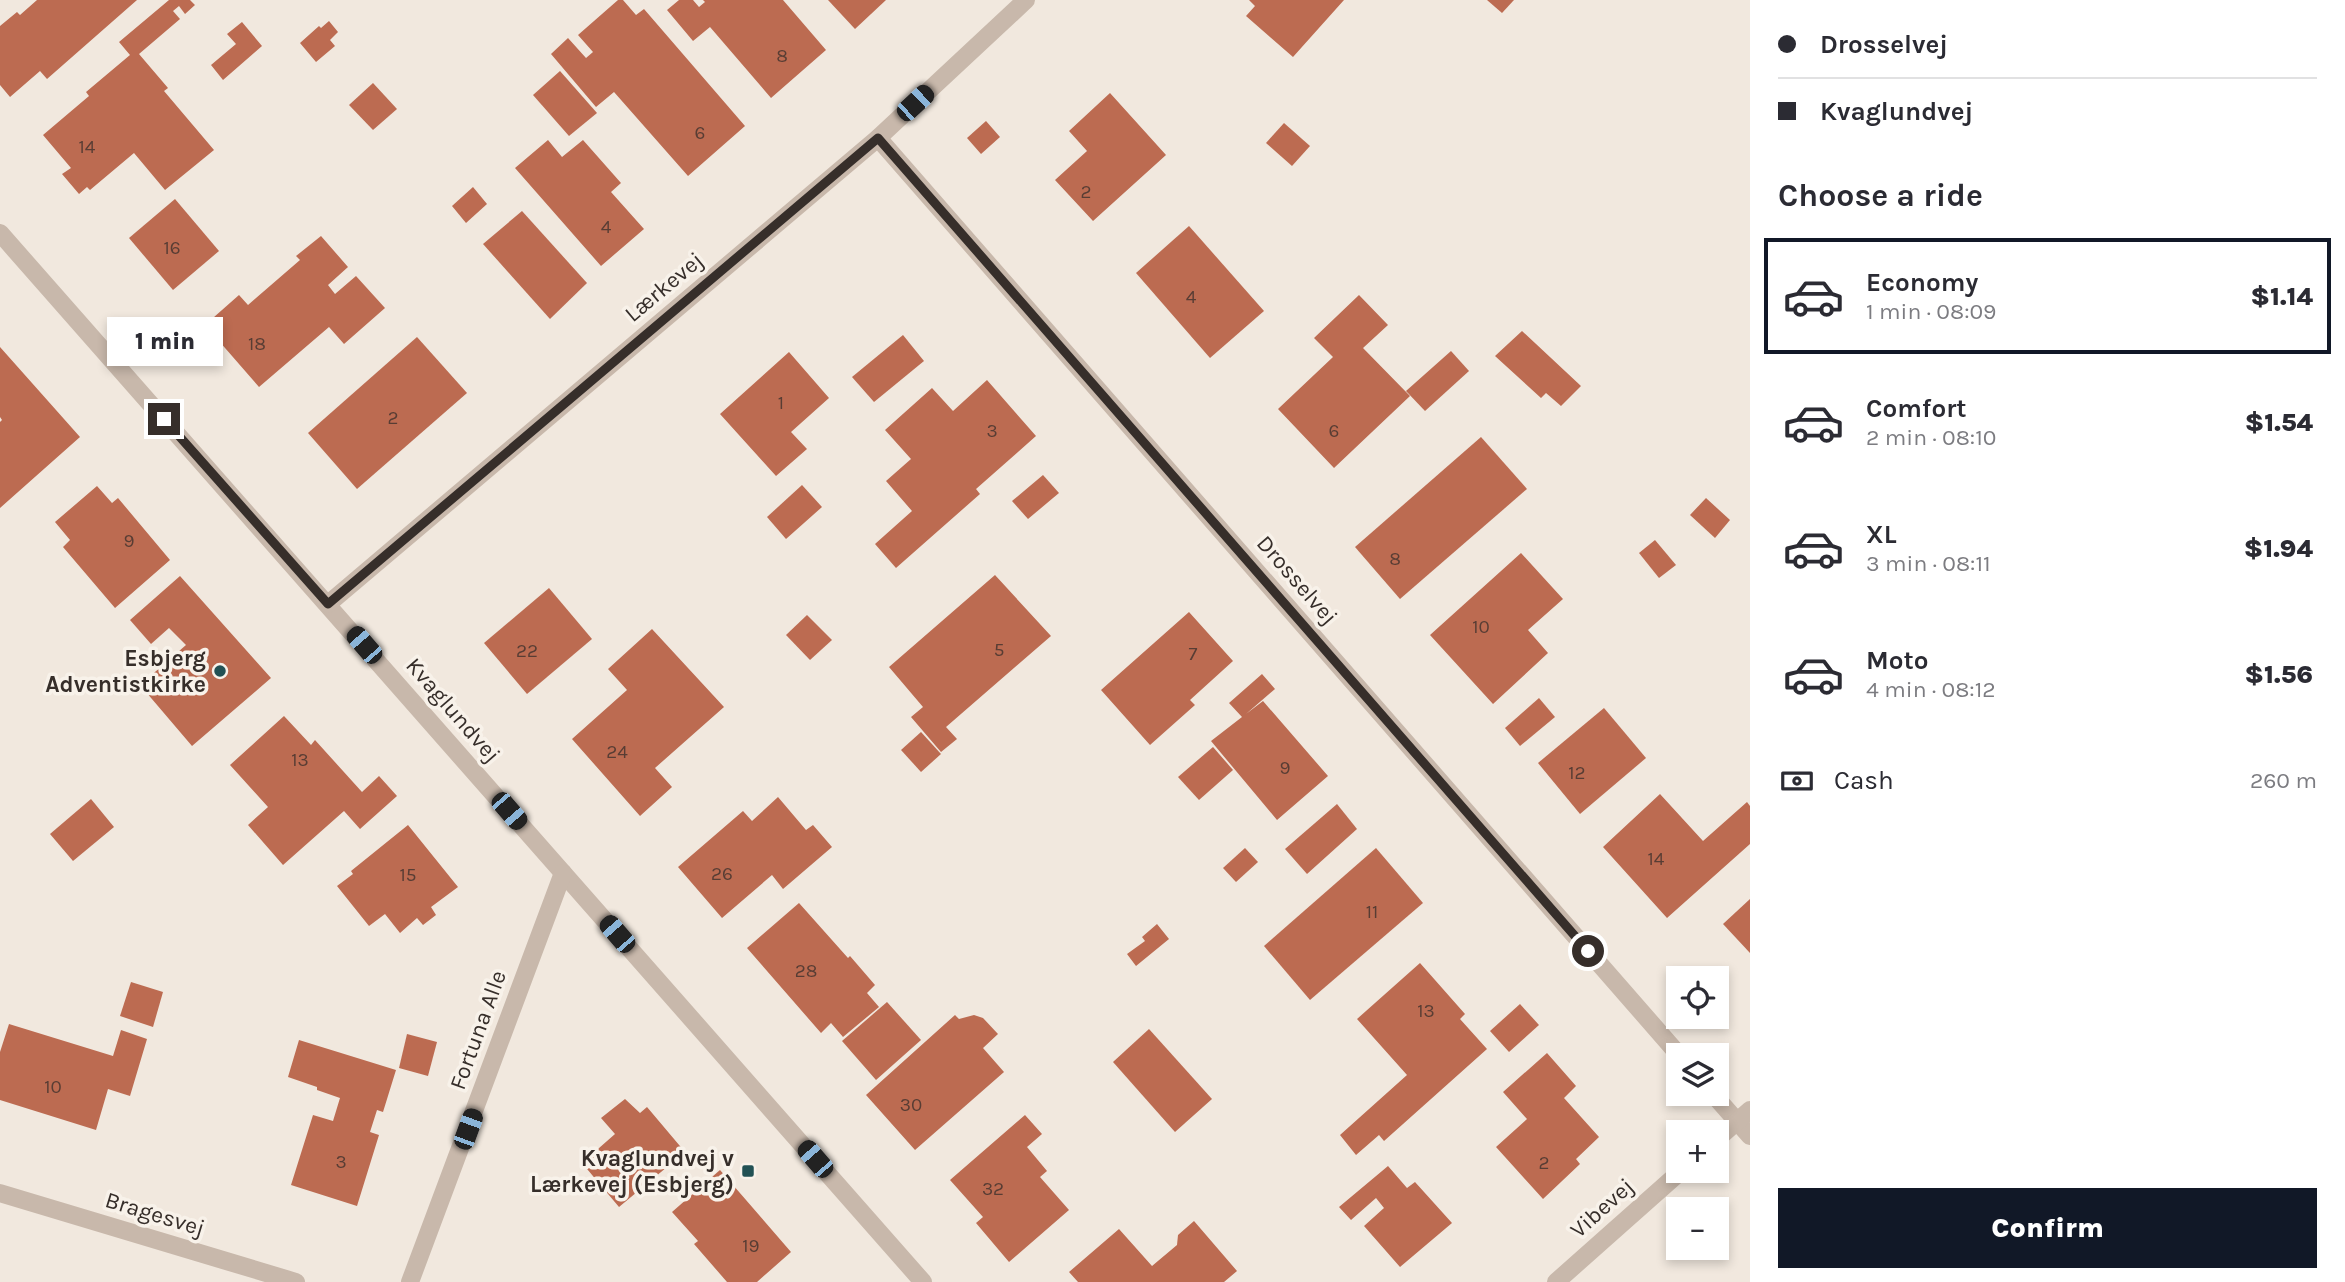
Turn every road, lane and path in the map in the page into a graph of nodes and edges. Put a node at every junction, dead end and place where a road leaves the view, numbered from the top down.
1 (1026, 0) edge
2 (878, 138) junction
3 (0, 233) edge
4 (328, 604) junction
5 (563, 873) junction
6 (1669, 1043) edge
7 (1743, 1115) edge
8 (1729, 1128) edge
9 (1750, 1136) edge
10 (1667, 1183) edge
11 (0, 1193) edge
12 (296, 1282) edge
13 (410, 1282) edge
14 (923, 1282) edge
15 (1556, 1282) edge

1 - 2 street, Lærkevej
2 - 4 street, Lærkevej
2 - 6 street, Drosselvej
3 - 4 street, Kvaglundvej
4 - 5 street, Kvaglundvej
5 - 13 street, Fortuna Alle
5 - 14 street, Kvaglundvej
7 - 8 street
7 - 9 street
10 - 15 street, Vibevej
11 - 12 street, Bragesvej

